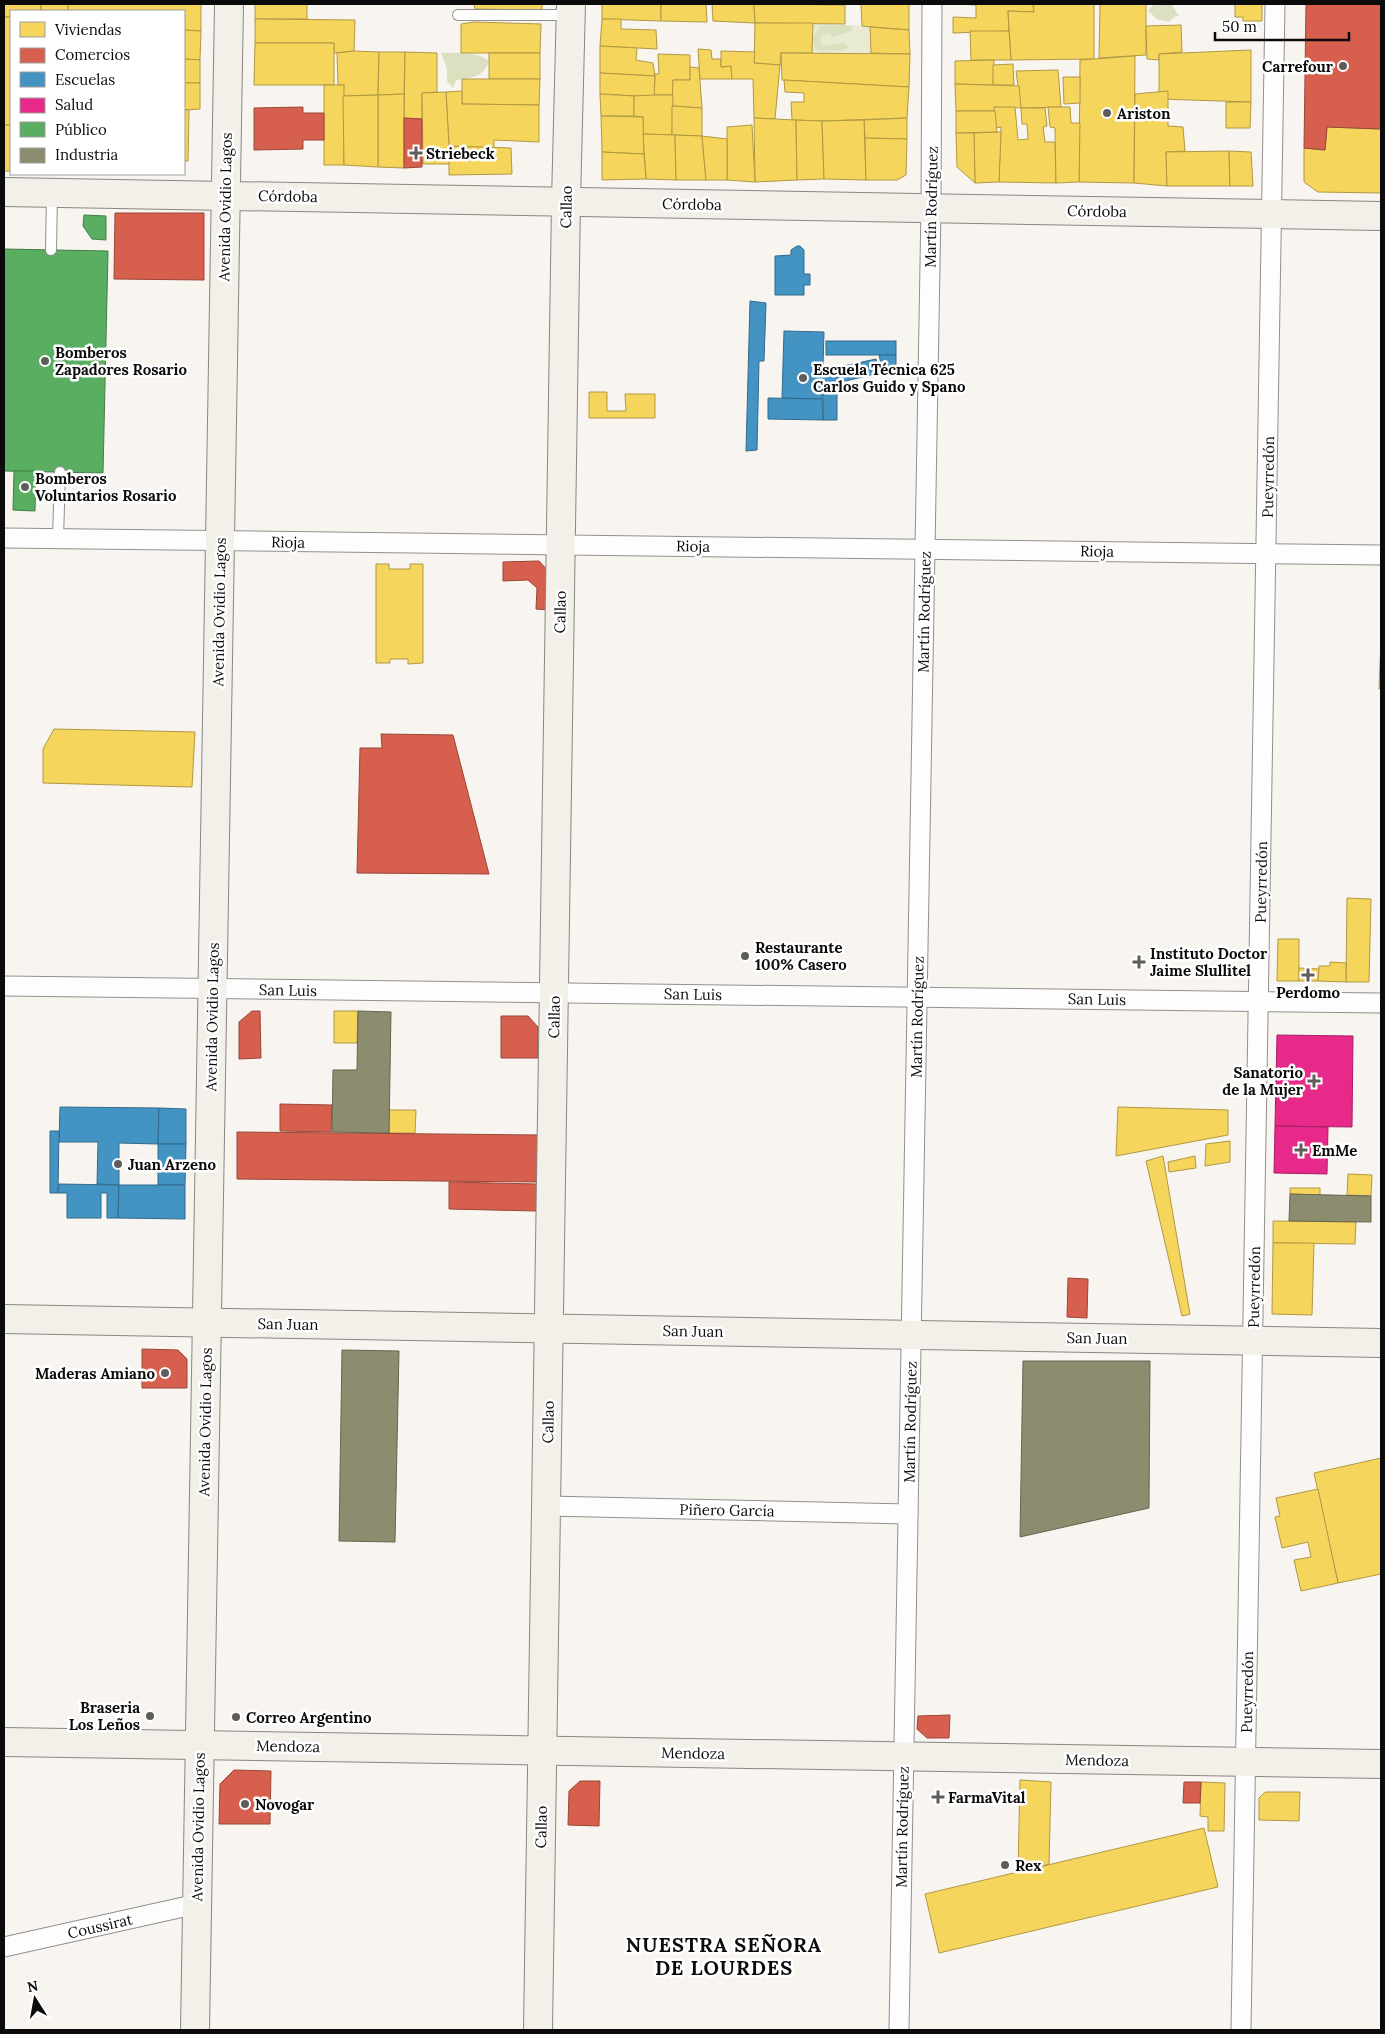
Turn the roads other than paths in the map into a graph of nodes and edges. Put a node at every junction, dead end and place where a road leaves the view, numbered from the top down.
1 (229, 4) edge
2 (932, 4) edge
3 (1275, 4) edge
4 (571, 9) edge
5 (458, 15) dead end
6 (4, 192) edge
7 (52, 192) junction
8 (225, 195) junction
9 (566, 202) junction
10 (931, 208) junction
11 (1272, 214) junction
12 (1381, 216) edge
13 (51, 250) dead end
14 (60, 472) dead end
15 (4, 538) edge
16 (58, 539) junction
17 (220, 541) junction
18 (561, 545) junction
19 (925, 549) junction
20 (1267, 553) junction
21 (1381, 555) edge
22 (4, 986) edge
23 (212, 989) junction
24 (554, 993) junction
25 (917, 997) junction
26 (1259, 1001) junction
27 (1381, 1002) edge
28 (4, 1319) edge
29 (207, 1323) junction
30 (549, 1329) junction
31 (911, 1335) junction
32 (1253, 1341) junction
33 (1381, 1343) edge
34 (546, 1506) junction
35 (908, 1514) junction
36 (4, 1742) edge
37 (200, 1745) junction
38 (543, 1751) junction
39 (903, 1756) junction
40 (1246, 1762) junction
41 (1381, 1764) edge
42 (197, 1904) junction
43 (4, 1948) edge
44 (195, 2030) edge
45 (538, 2030) edge
46 (899, 2030) edge
47 (1241, 2030) edge

1 - 8 main road, Avenida Ovidio Lagos
2 - 10 street, Martín Rodríguez
3 - 11 street, Pueyrredón
4 - 5 lane
4 - 9 main road, Callao
6 - 7 main road, Córdoba
7 - 8 main road, Córdoba
7 - 13 lane
8 - 9 main road, Córdoba
8 - 17 main road, Avenida Ovidio Lagos
9 - 10 main road, Córdoba
9 - 18 main road, Callao
10 - 11 main road, Córdoba
10 - 19 street, Martín Rodríguez
11 - 12 main road, Córdoba
11 - 20 street, Pueyrredón
14 - 16 lane
15 - 16 street, Rioja
16 - 17 street, Rioja
17 - 18 street, Rioja
17 - 23 main road, Avenida Ovidio Lagos
18 - 19 street, Rioja
18 - 24 main road, Callao
19 - 20 street, Rioja
19 - 25 street, Martín Rodríguez
20 - 21 street, Rioja
20 - 26 street, Pueyrredón
22 - 23 street, San Luis
23 - 24 street, San Luis
23 - 29 main road, Avenida Ovidio Lagos
24 - 25 street, San Luis
24 - 30 main road, Callao
25 - 26 street, San Luis
25 - 31 street, Martín Rodríguez
26 - 27 street, San Luis
26 - 32 street, Pueyrredón
28 - 29 main road, San Juan
29 - 30 main road, San Juan
29 - 37 main road, Avenida Ovidio Lagos
30 - 31 main road, San Juan
30 - 34 main road, Callao
31 - 32 main road, San Juan
31 - 35 street, Martín Rodríguez
32 - 33 main road, San Juan
32 - 40 street, Pueyrredón
34 - 35 street, Piñero García
34 - 38 main road, Callao
35 - 39 street, Martín Rodríguez
36 - 37 main road, Mendoza
37 - 38 main road, Mendoza
37 - 42 main road, Avenida Ovidio Lagos
38 - 39 main road, Mendoza
38 - 45 main road, Callao
39 - 40 main road, Mendoza
39 - 46 street, Martín Rodríguez
40 - 41 main road, Mendoza
40 - 47 street, Pueyrredón
42 - 43 street, Coussirat
42 - 44 main road, Avenida Ovidio Lagos

